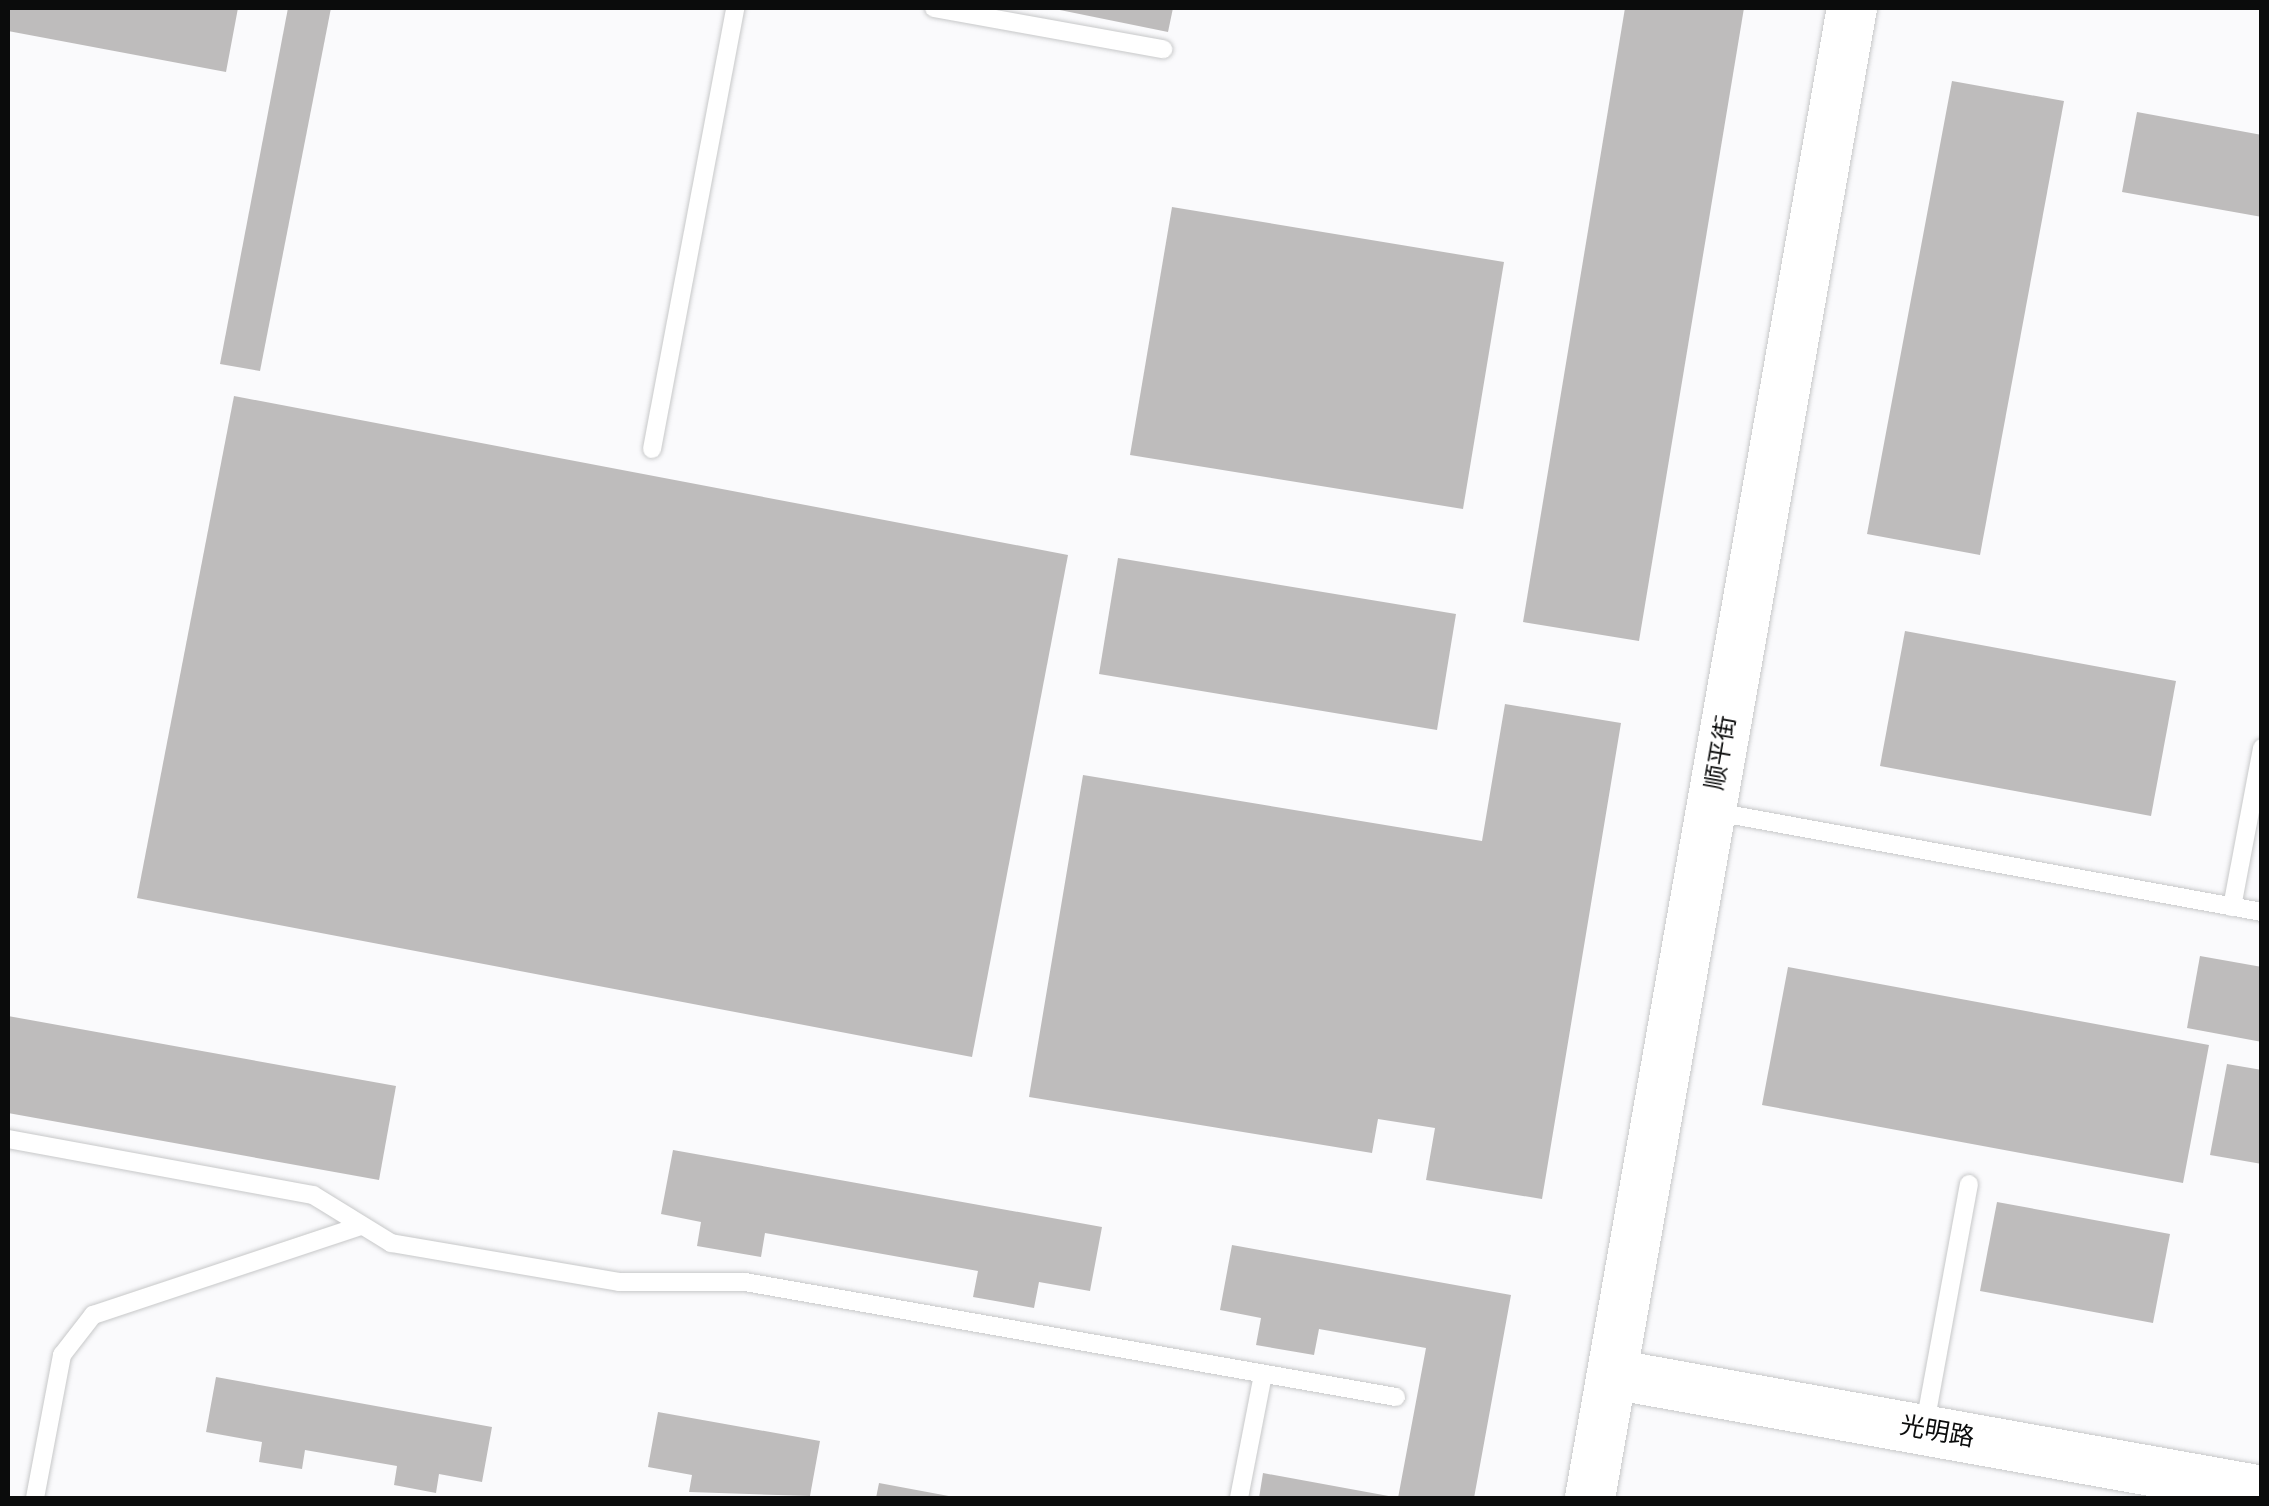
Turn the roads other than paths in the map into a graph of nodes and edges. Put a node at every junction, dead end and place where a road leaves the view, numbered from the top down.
1 (736, 8) edge
2 (934, 8) edge
3 (1852, 8) edge
4 (1163, 49) dead end
5 (652, 450) dead end
6 (2262, 748) edge
7 (1711, 811) junction
8 (2232, 906) junction
9 (2262, 912) edge
10 (8, 1138) edge
11 (1970, 1184) dead end
12 (361, 1226) junction
13 (1264, 1374) junction
14 (1612, 1374) junction
15 (1396, 1397) dead end
16 (1924, 1430) junction
17 (2262, 1492) edge
18 (35, 1498) edge
19 (1239, 1498) edge
20 (1590, 1498) edge

1 - 5 lane
2 - 4 lane
3 - 7 street, 顺平街
6 - 8 lane
7 - 8 lane
7 - 14 street, 顺平街
8 - 9 lane
10 - 12 lane
11 - 16 lane
12 - 13 lane
12 - 18 lane
13 - 15 lane
13 - 19 lane
14 - 16 street, 光明路
14 - 20 street, 顺平街
16 - 17 street, 光明路

